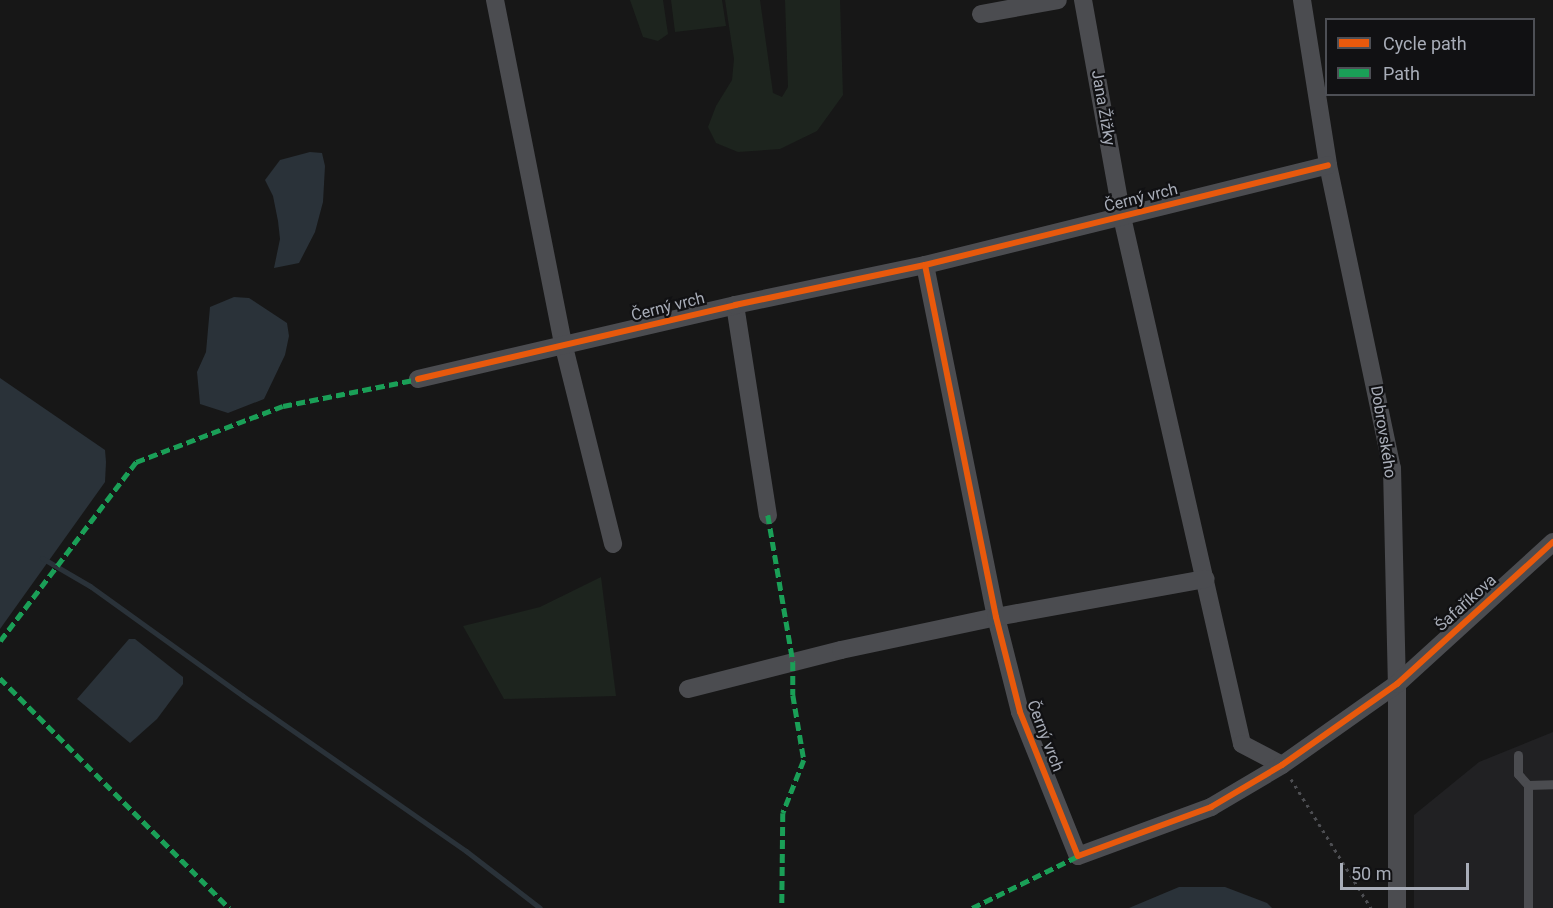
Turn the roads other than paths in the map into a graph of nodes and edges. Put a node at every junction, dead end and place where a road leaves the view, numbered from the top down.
1 (495, 0) edge
2 (1058, 0) edge
3 (1083, 0) edge
4 (1302, 0) edge
5 (981, 14) dead end
6 (1328, 165) junction
7 (1122, 217) junction
8 (926, 265) junction
9 (735, 305) junction
10 (564, 347) junction
11 (418, 379) dead end
12 (768, 515) dead end
13 (1553, 542) edge
14 (613, 544) dead end
15 (1206, 579) junction
16 (996, 617) junction
17 (1397, 684) junction
18 (688, 689) dead end
19 (1518, 755) dead end
20 (1282, 765) junction
21 (1553, 784) edge
22 (1528, 785) junction
23 (1397, 908) edge
24 (1528, 908) edge

1 - 10 street
2 - 5 street
3 - 7 street, Jana Žižky
4 - 6 street, Dobrovského
6 - 7 street, Černý vrch
6 - 17 street, Dobrovského
7 - 8 street, Černý vrch
7 - 15 street, Černý vrch
8 - 9 street, Černý vrch
8 - 16 street, Černý vrch
9 - 10 street, Černý vrch
9 - 12 street
10 - 11 street, Černý vrch
10 - 14 street
13 - 17 street, Šafaříkova
15 - 16 street
15 - 20 street, Černý vrch
16 - 18 street
16 - 20 street, Černý vrch
17 - 20 street, Černý vrch
17 - 23 street, Dobrovského
19 - 22 lane
21 - 22 lane
22 - 24 lane

